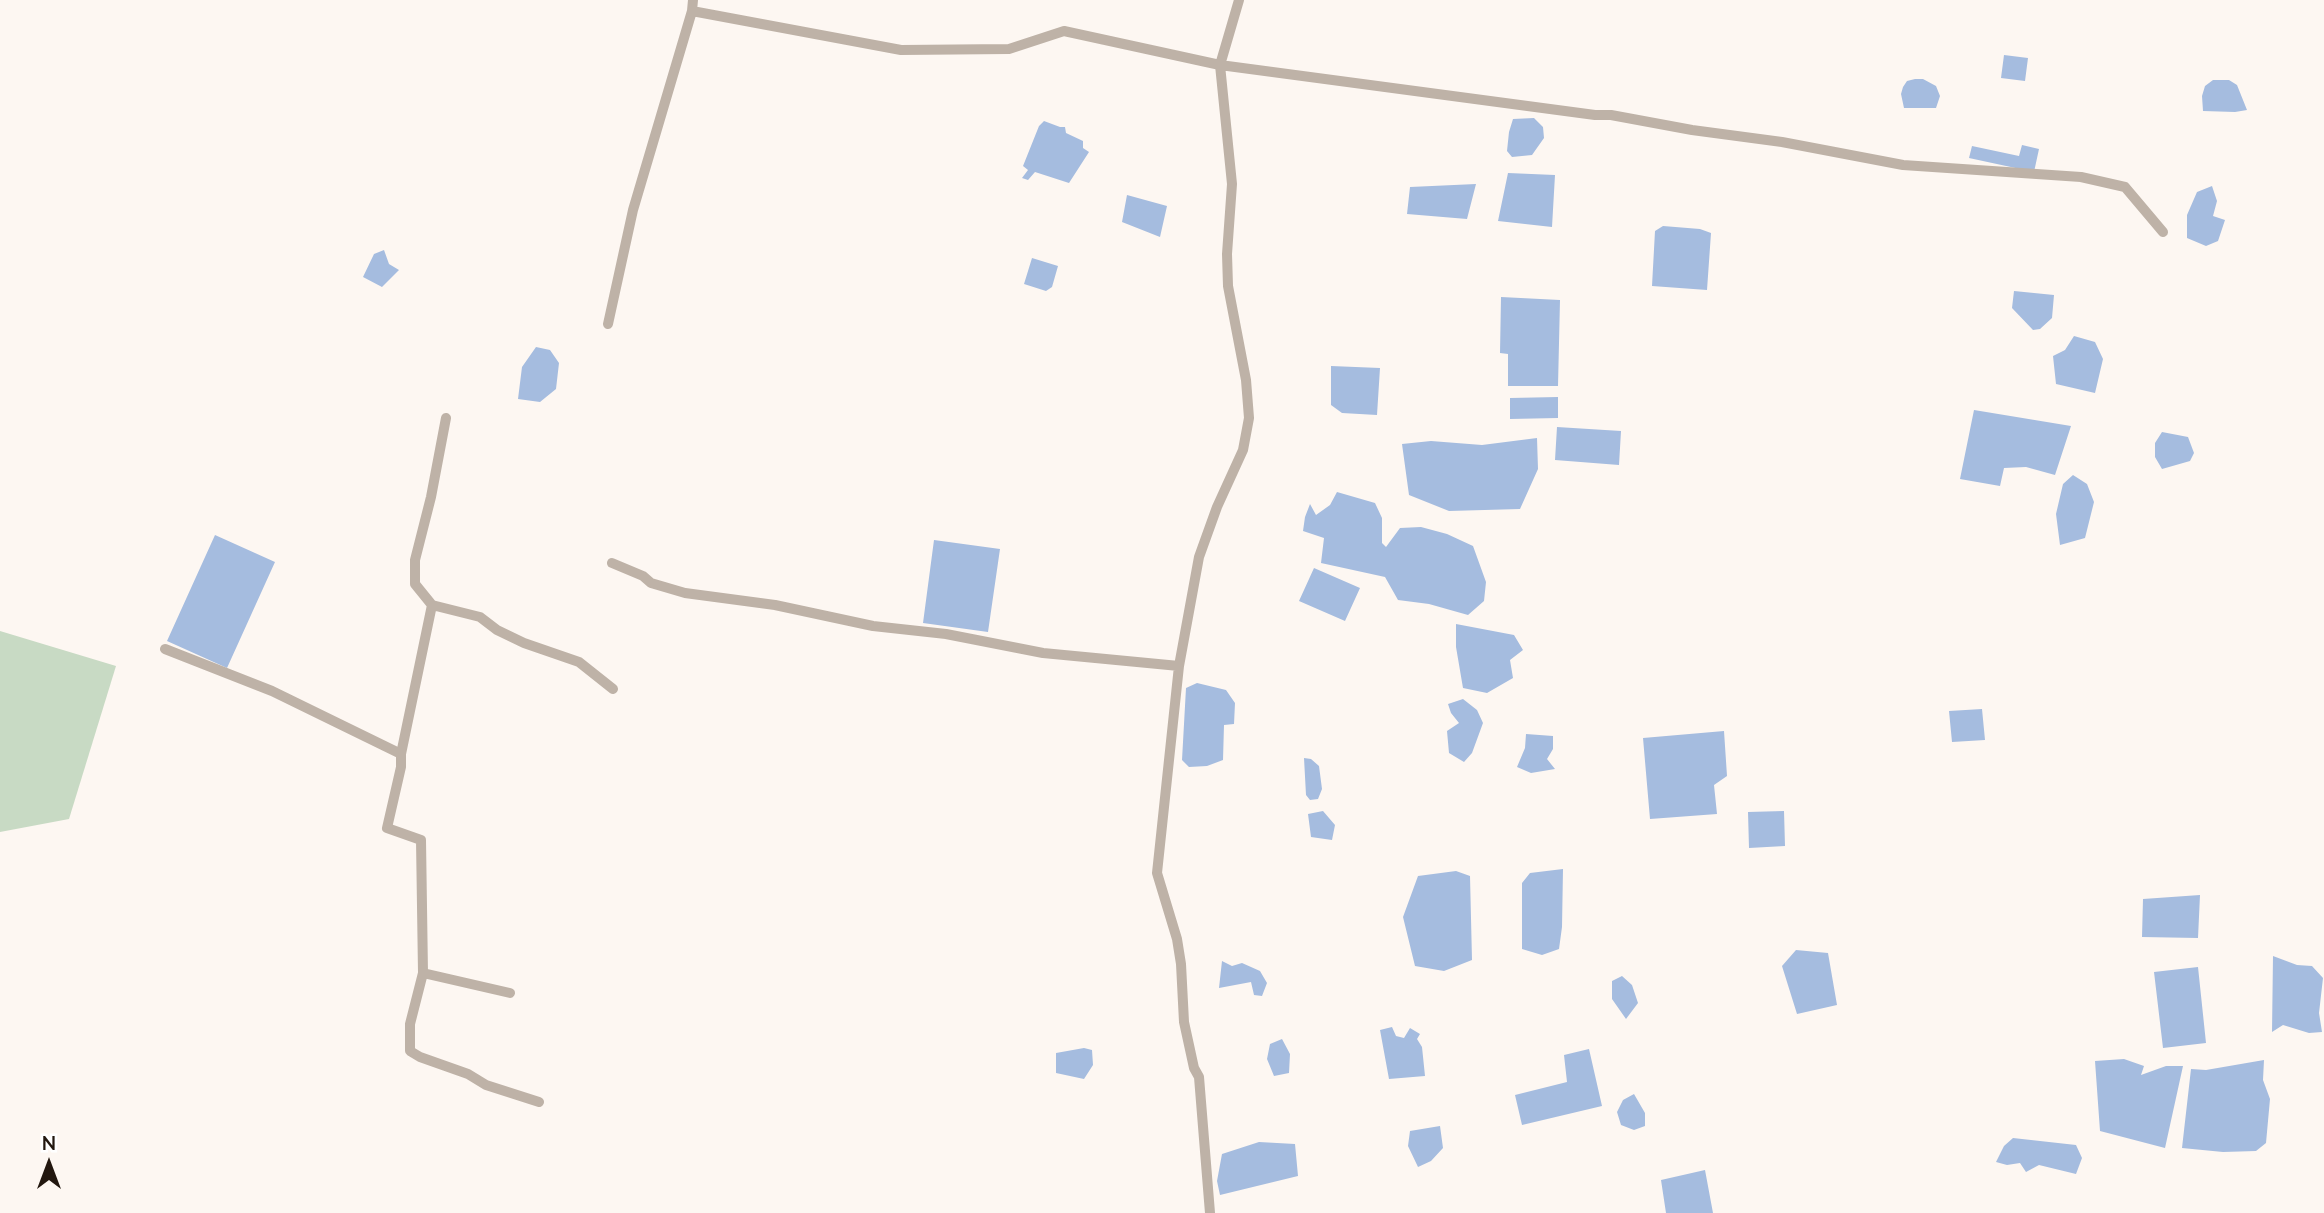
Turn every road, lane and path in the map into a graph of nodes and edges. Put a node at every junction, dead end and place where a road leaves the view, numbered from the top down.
1 (1239, 0) edge
2 (692, 5) edge
3 (1220, 65) junction
4 (2163, 232) dead end
5 (608, 324) dead end
6 (446, 418) dead end
7 (612, 563) dead end
8 (432, 605) junction
9 (165, 649) dead end
10 (1179, 666) junction
11 (613, 689) dead end
12 (401, 754) junction
13 (423, 973) junction
14 (510, 993) dead end
15 (539, 1102) dead end
16 (1210, 1213) edge

1 - 3 street
2 - 3 street
2 - 5 street
3 - 4 street
3 - 10 street
6 - 8 street
7 - 10 street
8 - 11 street
8 - 12 street
9 - 12 street
10 - 16 street
12 - 13 street
13 - 14 street
13 - 15 street

